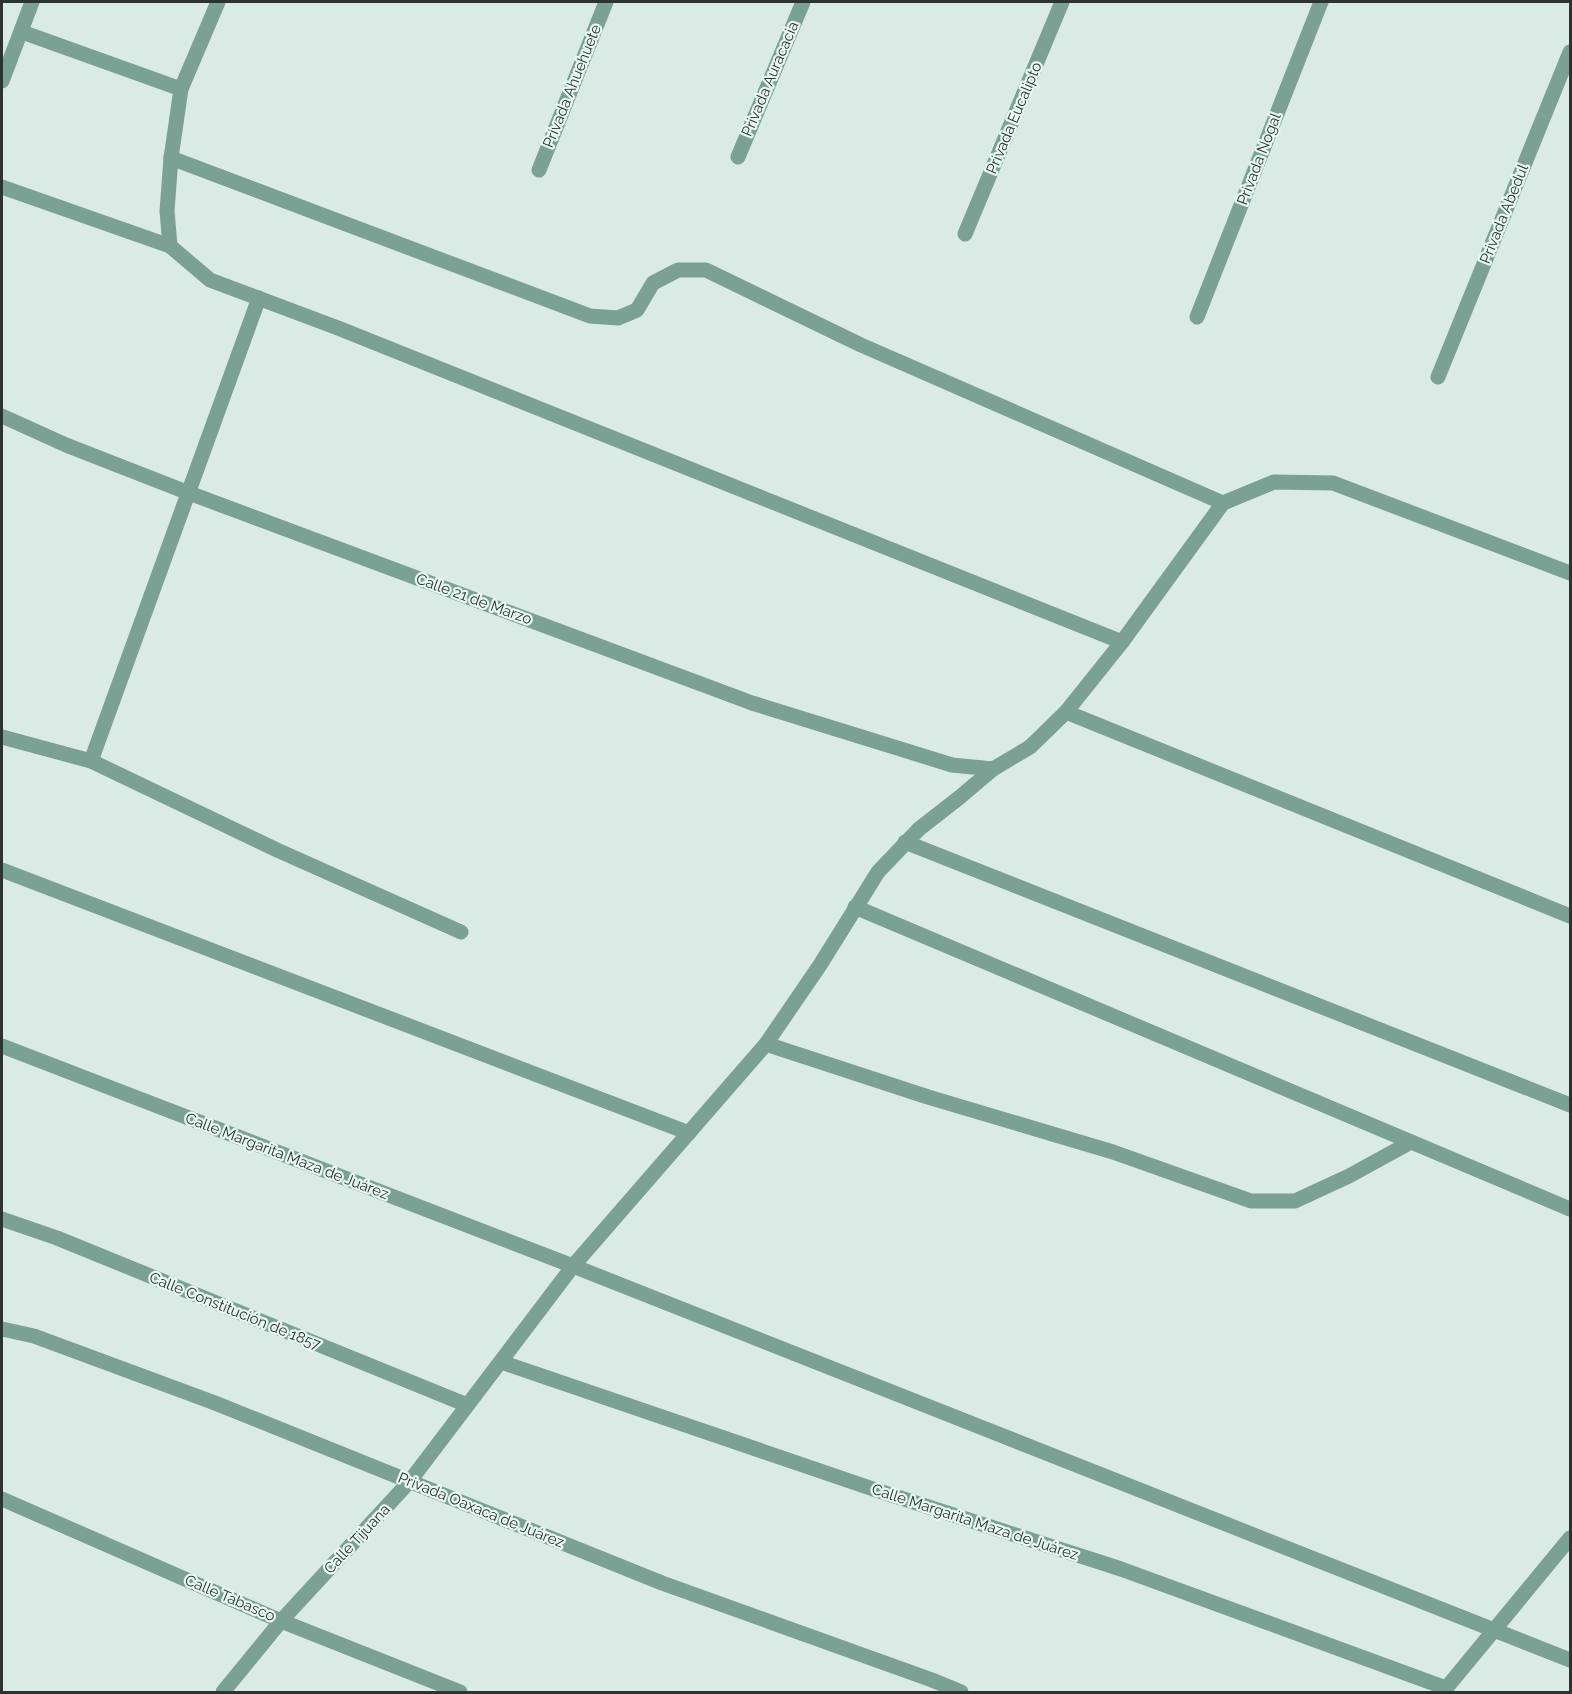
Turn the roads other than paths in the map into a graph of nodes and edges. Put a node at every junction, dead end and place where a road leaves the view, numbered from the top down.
1 (32, 2) edge
2 (218, 2) edge
3 (606, 2) edge
4 (803, 2) edge
5 (1062, 2) edge
6 (1321, 2) edge
7 (22, 32) junction
8 (1570, 52) edge
9 (2, 81) edge
10 (181, 89) junction
11 (738, 157) dead end
12 (171, 158) junction
13 (538, 171) dead end
14 (2, 187) edge
15 (965, 234) dead end
16 (170, 246) junction
17 (259, 298) junction
18 (1197, 317) dead end
19 (1438, 377) dead end
20 (2, 416) edge
21 (189, 493) junction
22 (1223, 503) junction
23 (1570, 573) edge
24 (1122, 642) junction
25 (1066, 712) junction
26 (2, 737) edge
27 (92, 761) junction
28 (993, 769) junction
29 (905, 842) junction
30 (2, 870) edge
31 (855, 907) junction
32 (1570, 916) edge
33 (461, 932) dead end
34 (766, 1044) junction
35 (2, 1046) edge
36 (1570, 1105) edge
37 (688, 1134) junction
38 (1411, 1142) junction
39 (1570, 1209) edge
40 (2, 1219) edge
41 (573, 1266) junction
42 (2, 1329) edge
43 (501, 1362) junction
44 (466, 1405) junction
45 (411, 1481) junction
46 (2, 1499) edge
47 (1570, 1538) edge
48 (281, 1621) junction
49 (1494, 1630) junction
50 (1570, 1660) edge
51 (1445, 1690) edge
52 (223, 1692) edge
53 (460, 1692) edge
54 (961, 1692) edge

1 - 7 street
2 - 10 street
3 - 13 street, Privada Ahuehuete
4 - 11 street, Privada Auracacia
5 - 15 street, Privada Eucalipto
6 - 18 street, Privada Nogal
7 - 9 street
7 - 10 street
8 - 19 street, Privada Abedul
10 - 12 street
12 - 16 street
12 - 22 street
14 - 16 street
16 - 17 street
17 - 21 street
17 - 24 street
20 - 21 street, Calle 21 de Marzo
21 - 27 street
21 - 28 street, Calle 21 de Marzo
22 - 23 street
22 - 24 street, Calle Tijuana
24 - 25 street, Calle Tijuana
25 - 28 street, Calle Tijuana
25 - 32 street
26 - 27 street
27 - 33 street
28 - 29 street, Calle Tijuana
29 - 31 street, Calle Tijuana
29 - 36 street
30 - 37 street
31 - 34 street, Calle Tijuana
31 - 38 street
34 - 37 street, Calle Tijuana
34 - 38 street
35 - 41 street, Calle Margarita Maza de Juárez
37 - 41 street, Calle Tijuana
38 - 39 street
40 - 44 street, Calle Constitución de 1857
41 - 43 street, Calle Tijuana
41 - 49 street, Calle Margarita Maza de Juárez
42 - 45 street, Privada Oaxaca de Juárez
43 - 44 street, Calle Tijuana
43 - 51 street, Calle Margarita Maza de Juárez
44 - 45 street, Calle Tijuana
45 - 48 street, Calle Tijuana
45 - 54 street, Privada Oaxaca de Juárez
46 - 48 street, Calle Tabasco
47 - 49 street
48 - 52 street, Calle Tijuana
48 - 53 street, Calle Tabasco
49 - 50 street, Calle Margarita Maza de Juárez
49 - 51 street

